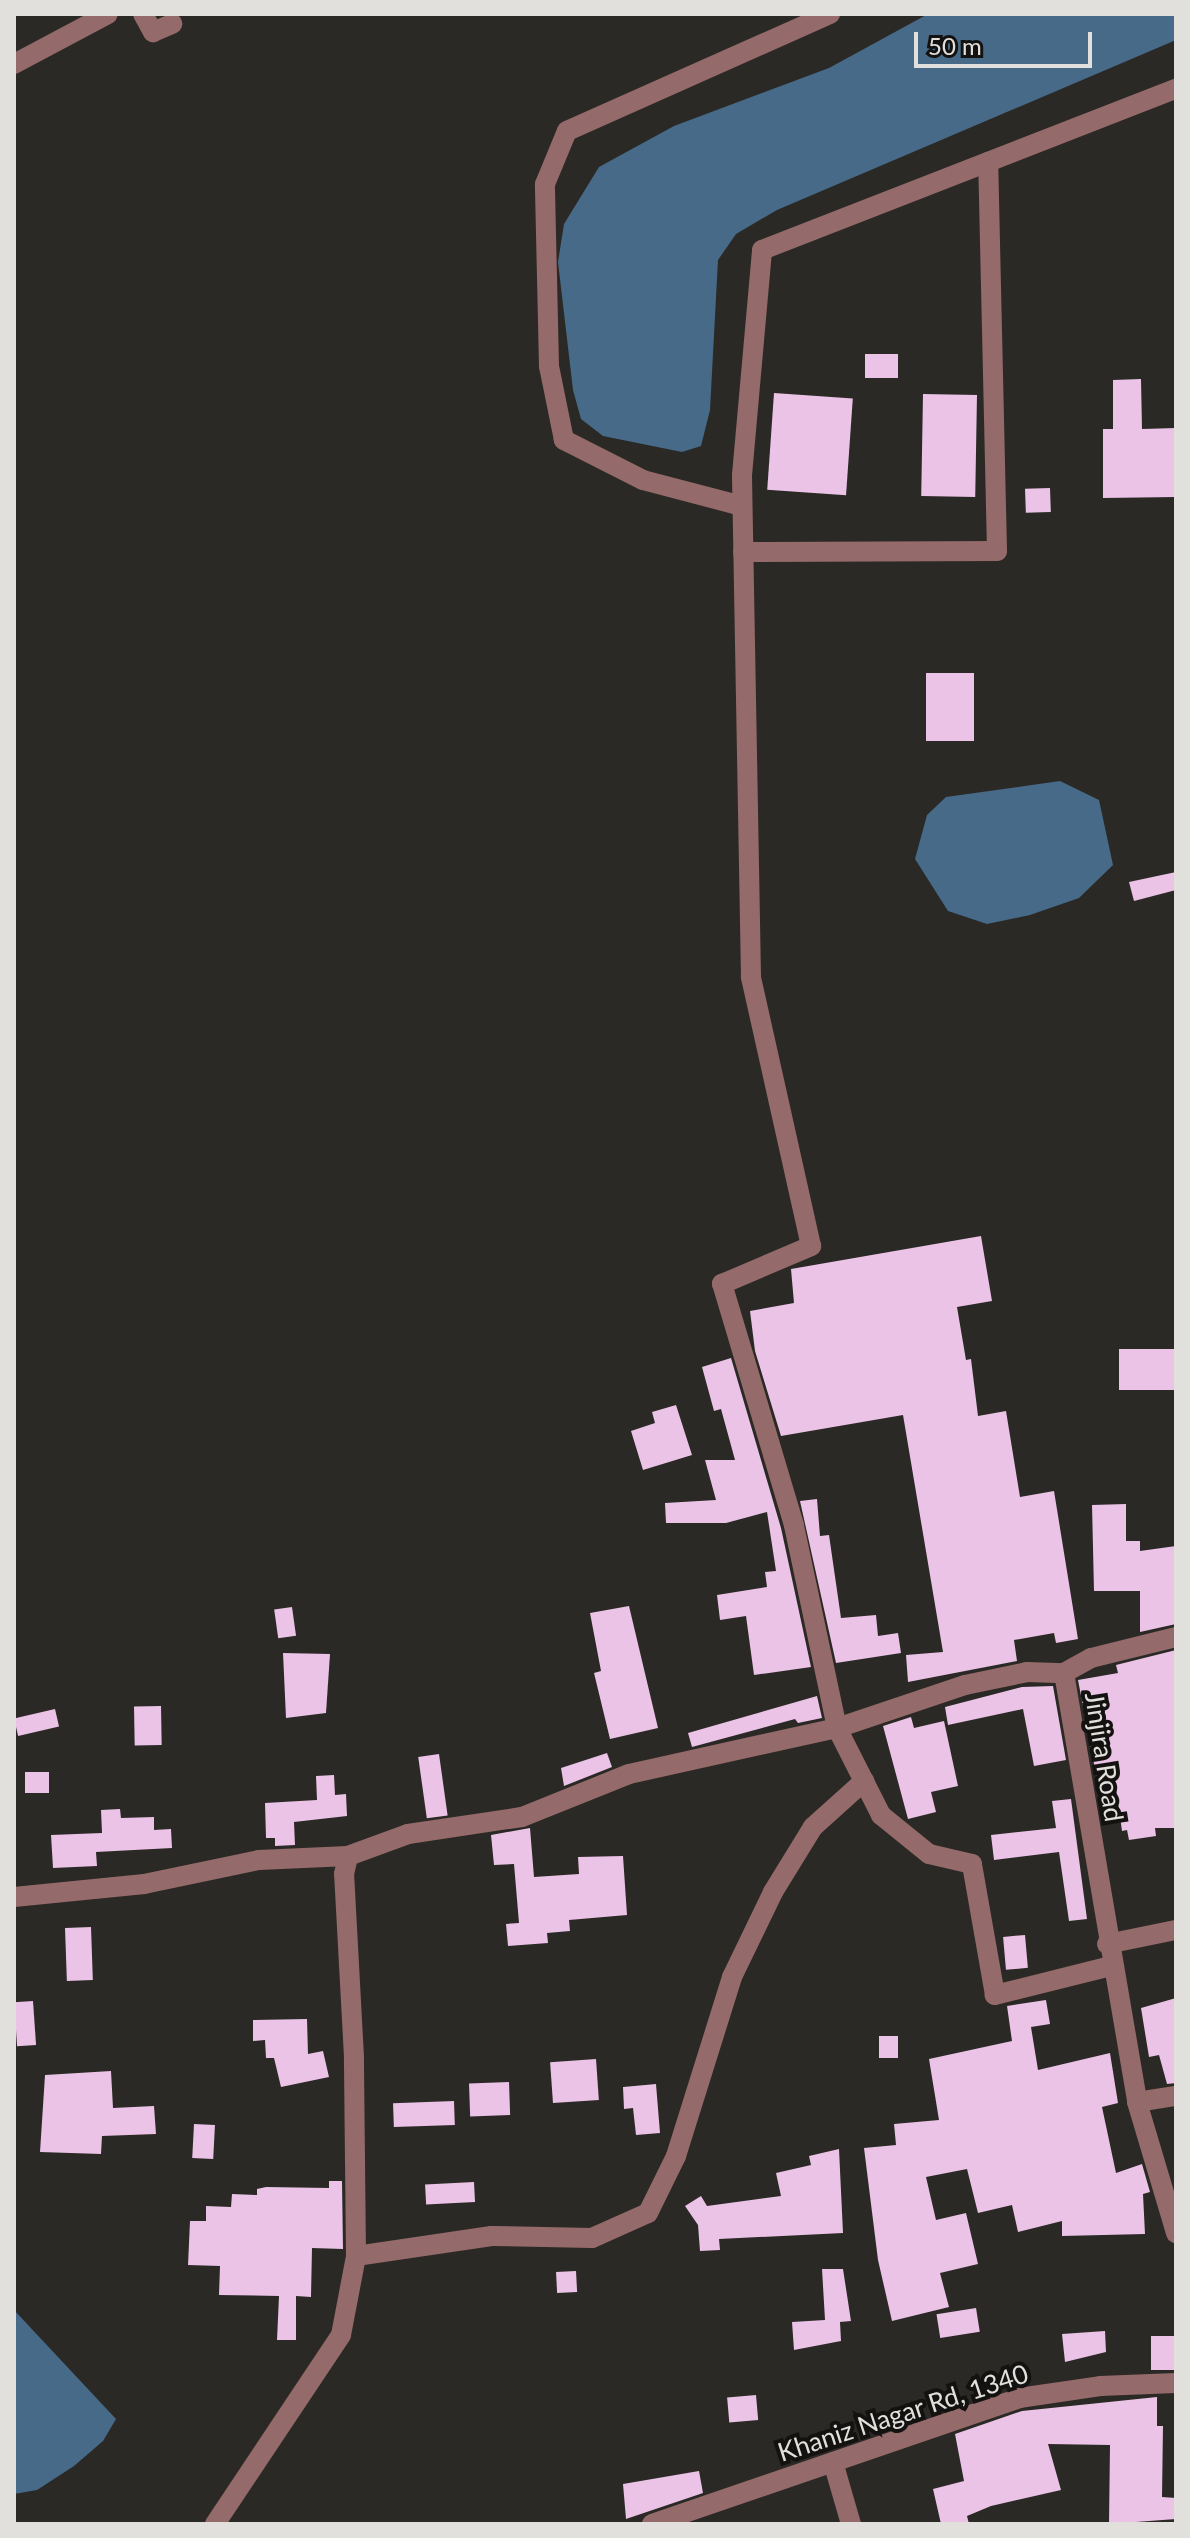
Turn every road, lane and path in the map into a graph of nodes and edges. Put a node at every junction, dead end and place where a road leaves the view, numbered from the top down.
1 (108, 14) edge
2 (143, 14) edge
3 (830, 14) edge
4 (172, 24) dead end
5 (14, 64) edge
6 (1176, 89) edge
7 (988, 162) junction
8 (742, 506) junction
9 (743, 552) junction
10 (1176, 1637) edge
11 (1064, 1673) junction
12 (837, 1728) junction
13 (864, 1781) junction
14 (348, 1856) junction
15 (14, 1897) edge
16 (1176, 1930) edge
17 (1107, 1944) junction
18 (1111, 1966) junction
19 (1176, 2096) edge
20 (1137, 2102) junction
21 (1176, 2233) edge
22 (356, 2256) junction
23 (1176, 2383) edge
24 (833, 2462) junction
25 (215, 2524) edge
26 (652, 2524) edge
27 (851, 2524) edge

1 - 5 street
2 - 4 street
3 - 8 street
6 - 7 street
7 - 8 street
7 - 9 street
8 - 9 street
9 - 12 street
10 - 11 street, Jinjira Road
11 - 12 street
11 - 17 street, Jinjira Road
12 - 13 street
12 - 14 street
13 - 18 street
13 - 22 street
14 - 15 street
14 - 22 street
16 - 17 street
17 - 18 street, Jinjira Road
18 - 20 street, Jinjira Road
19 - 20 street
20 - 21 street, Jinjira Road
22 - 25 street
23 - 24 street, Khaniz Nagar Rd, 1340
24 - 26 street, Khaniz Nagar Rd, 1340
24 - 27 street

